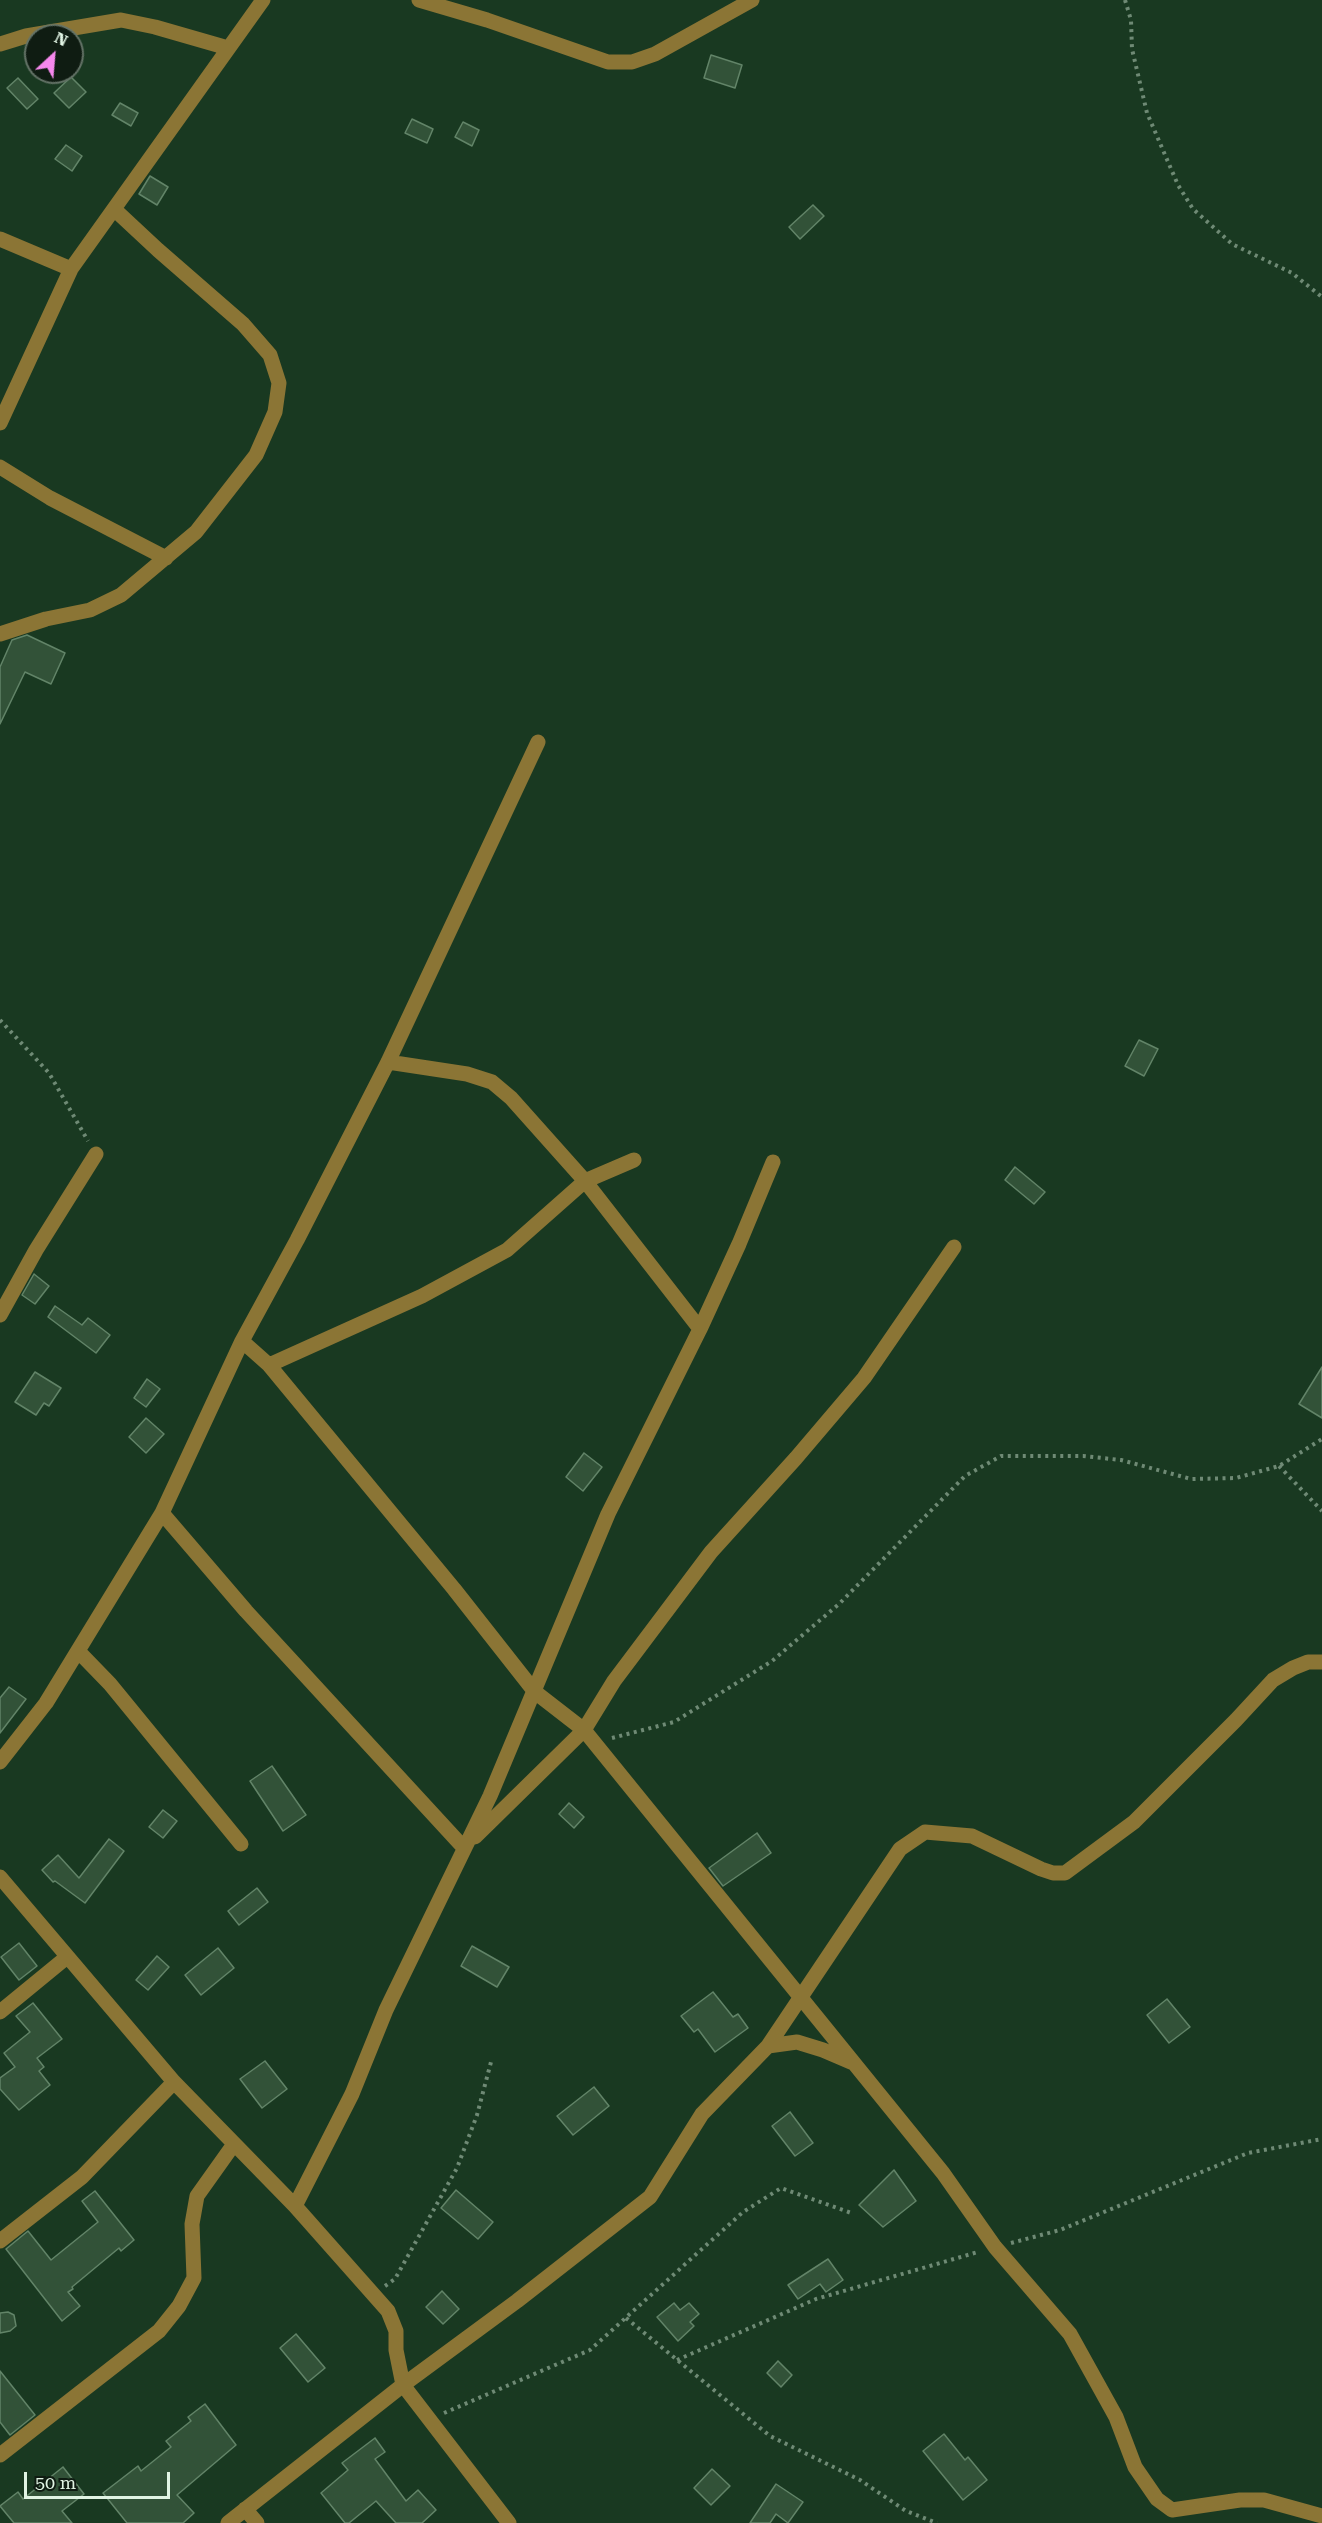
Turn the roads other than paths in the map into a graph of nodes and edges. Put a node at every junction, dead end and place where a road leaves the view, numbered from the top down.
1 (263, 0) edge
2 (419, 0) edge
3 (752, 0) edge
4 (0, 44) edge
5 (228, 48) junction
6 (114, 209) junction
7 (0, 239) edge
8 (71, 269) junction
9 (0, 423) edge
10 (0, 467) edge
11 (166, 558) junction
12 (0, 634) edge
13 (538, 741) dead end
14 (388, 1062) junction
15 (96, 1154) road end
16 (634, 1160) dead end
17 (773, 1162) dead end
18 (585, 1181) junction
19 (954, 1247) dead end
20 (0, 1315) edge
21 (700, 1329) junction
22 (242, 1341) junction
23 (269, 1365) junction
24 (162, 1513) junction
25 (78, 1651) junction
26 (1322, 1662) edge
27 (535, 1692) junction
28 (584, 1730) junction
29 (0, 1762) edge
30 (241, 1844) dead end
31 (464, 1848) junction
32 (0, 1877) edge
33 (67, 1957) junction
34 (800, 1998) junction
35 (0, 2012) edge
36 (768, 2046) junction
37 (855, 2064) junction
38 (174, 2082) junction
39 (234, 2144) junction
40 (295, 2206) junction
41 (0, 2241) edge
42 (403, 2385) junction
43 (0, 2454) edge
44 (245, 2509) junction
45 (1322, 2516) edge
46 (228, 2523) edge
47 (257, 2523) edge
48 (509, 2523) edge

1 - 5 street
2 - 3 street
4 - 5 street
5 - 6 street
6 - 8 street
6 - 11 street
7 - 8 street
8 - 9 street
10 - 11 street
11 - 12 street
13 - 14 street
14 - 18 street
14 - 22 street
15 - 20 street
16 - 18 street
17 - 21 street
18 - 21 street
18 - 23 street
19 - 28 street
21 - 27 street
22 - 23 street
22 - 24 street
23 - 27 street
24 - 25 street
24 - 31 street
25 - 29 street
25 - 30 street
26 - 34 street
27 - 28 street
27 - 31 street
28 - 31 street
28 - 34 street
31 - 40 street
32 - 33 street
33 - 35 street
33 - 38 street
34 - 36 street
34 - 37 street
36 - 37 street
36 - 42 street
37 - 45 street
38 - 39 street
38 - 41 street
39 - 40 street
39 - 43 street
40 - 42 street
42 - 44 street
42 - 48 street
44 - 46 street
44 - 47 street

